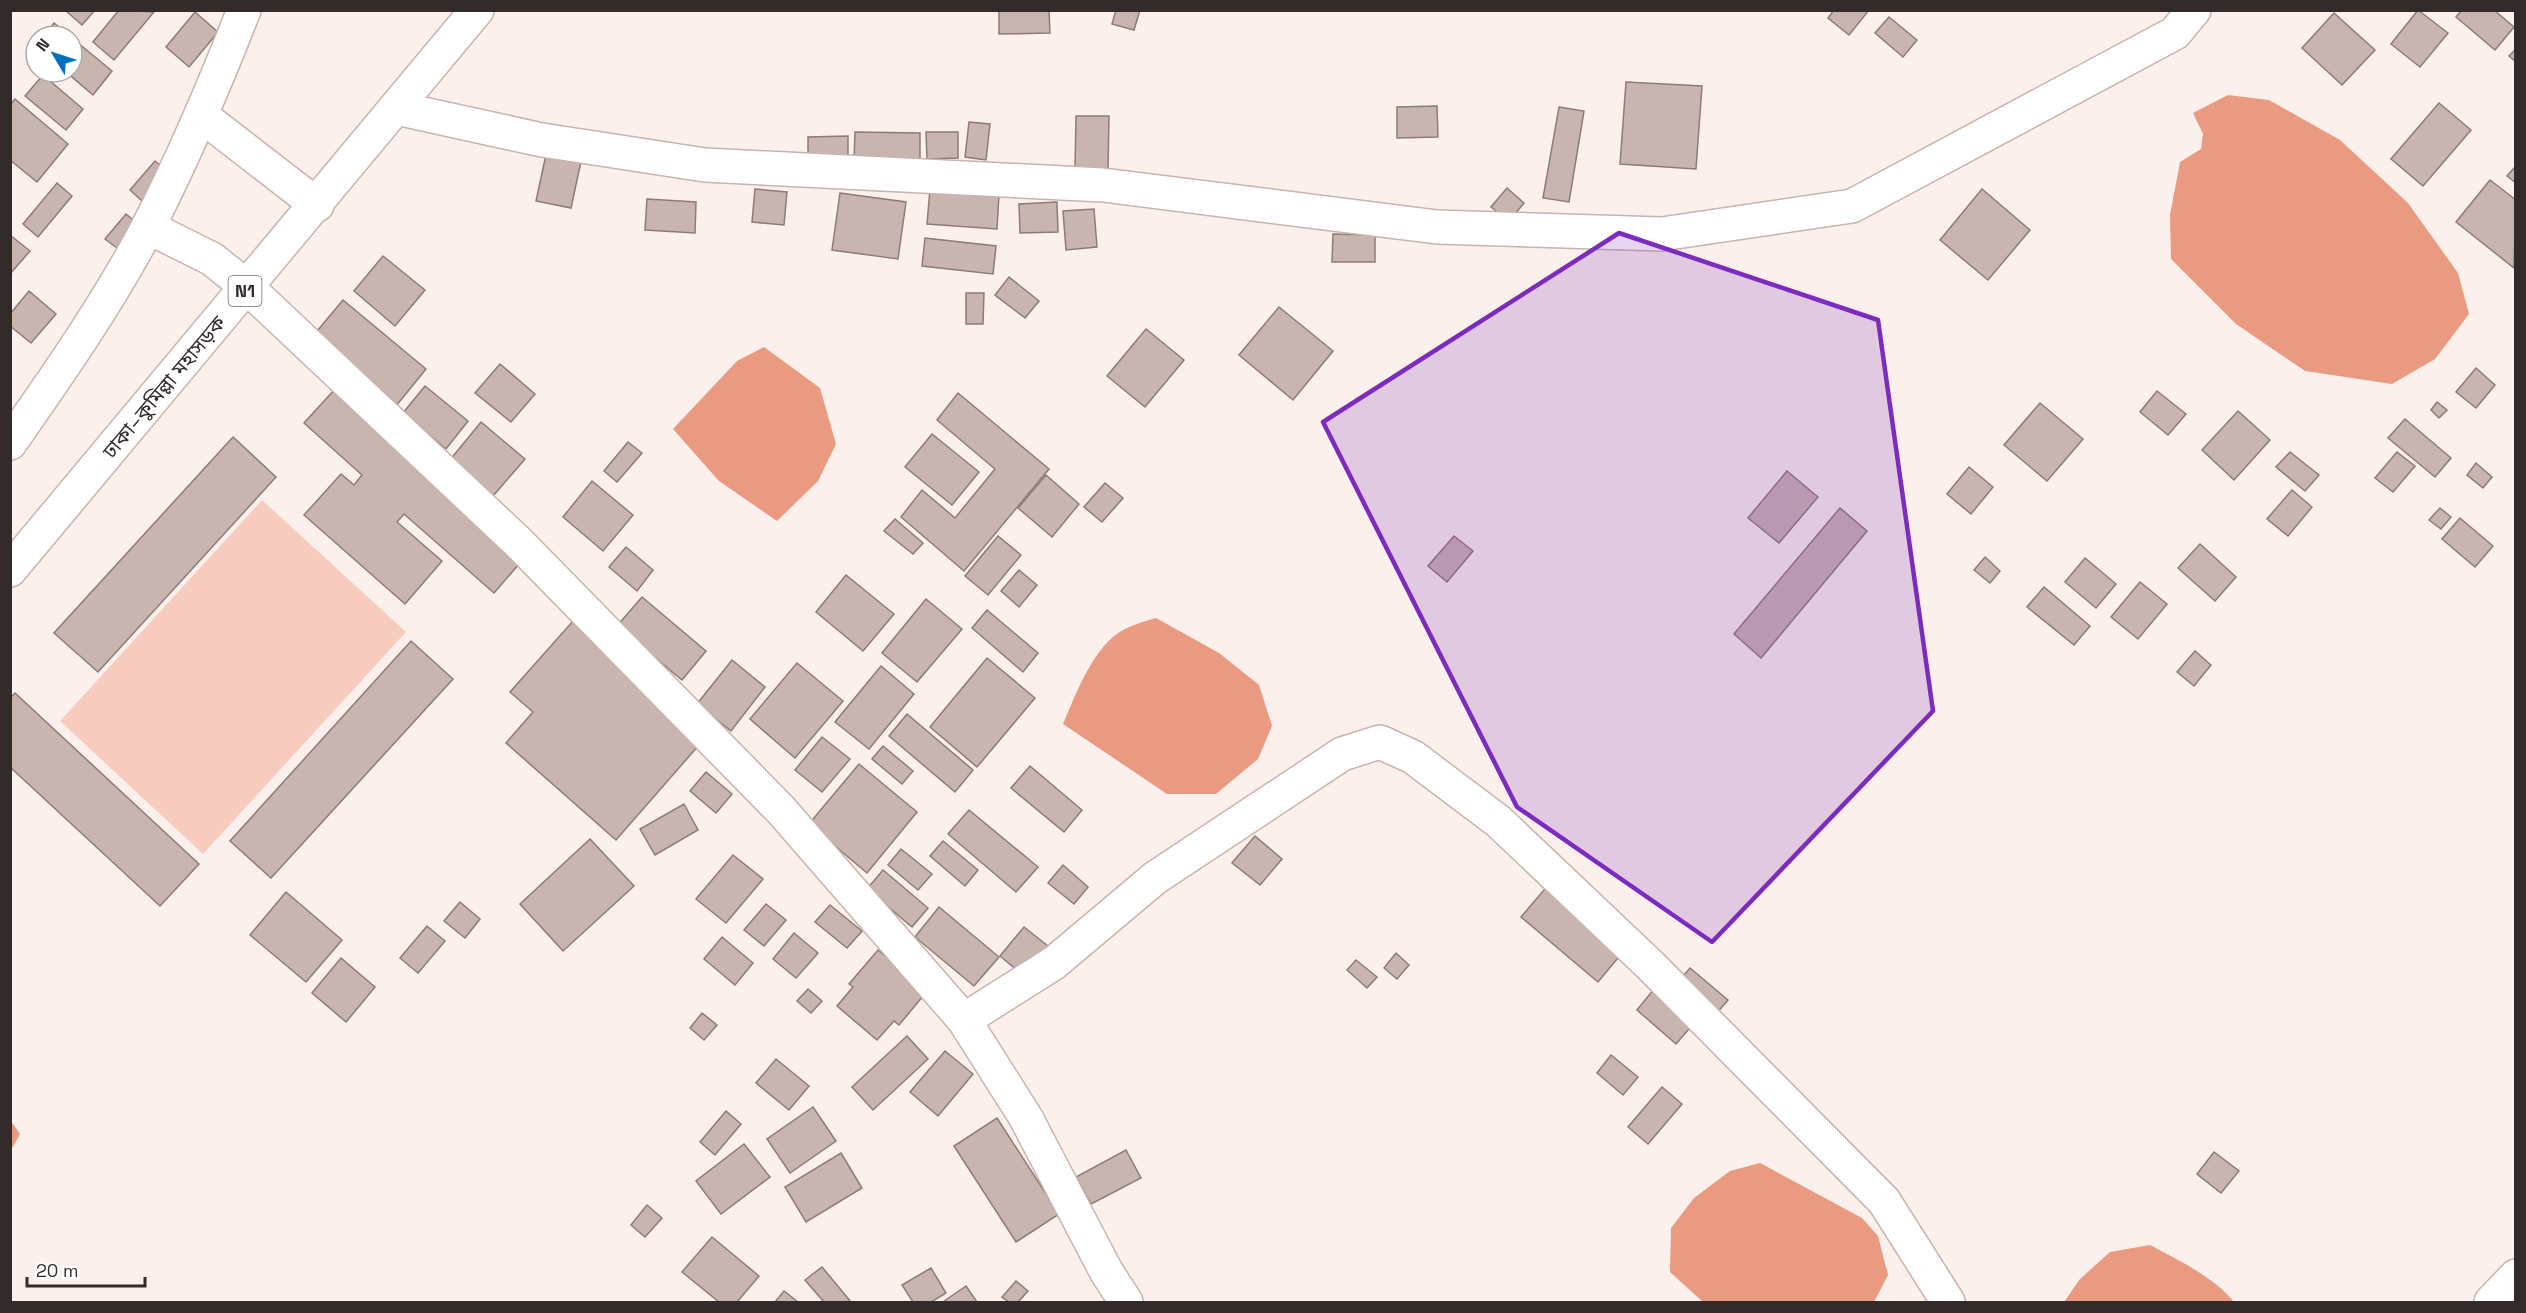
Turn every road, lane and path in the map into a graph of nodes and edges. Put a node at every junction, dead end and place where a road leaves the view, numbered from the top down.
1 (244, 10) edge
2 (477, 10) edge
3 (2194, 10) edge
4 (396, 108) junction
5 (202, 116) junction
6 (317, 205) junction
7 (148, 227) junction
8 (248, 288) junction
9 (10, 443) edge
10 (10, 570) edge
11 (964, 1020) junction
12 (2516, 1276) edge
13 (1126, 1302) edge
14 (1948, 1302) edge
15 (2491, 1302) edge

1 - 5 main road
2 - 4 main road, ঢাকা–কুমিল্লা মহাসড়ক / N1
3 - 4 main road
4 - 6 main road, ঢাকা–কুমিল্লা মহাসড়ক / N1
5 - 6 main road
5 - 7 main road
6 - 8 main road, ঢাকা–কুমিল্লা মহাসড়ক / N1
7 - 8 main road
7 - 9 main road
8 - 10 main road, ঢাকা–কুমিল্লা মহাসড়ক / N1
8 - 11 main road
11 - 13 main road
11 - 14 main road
12 - 15 main road

